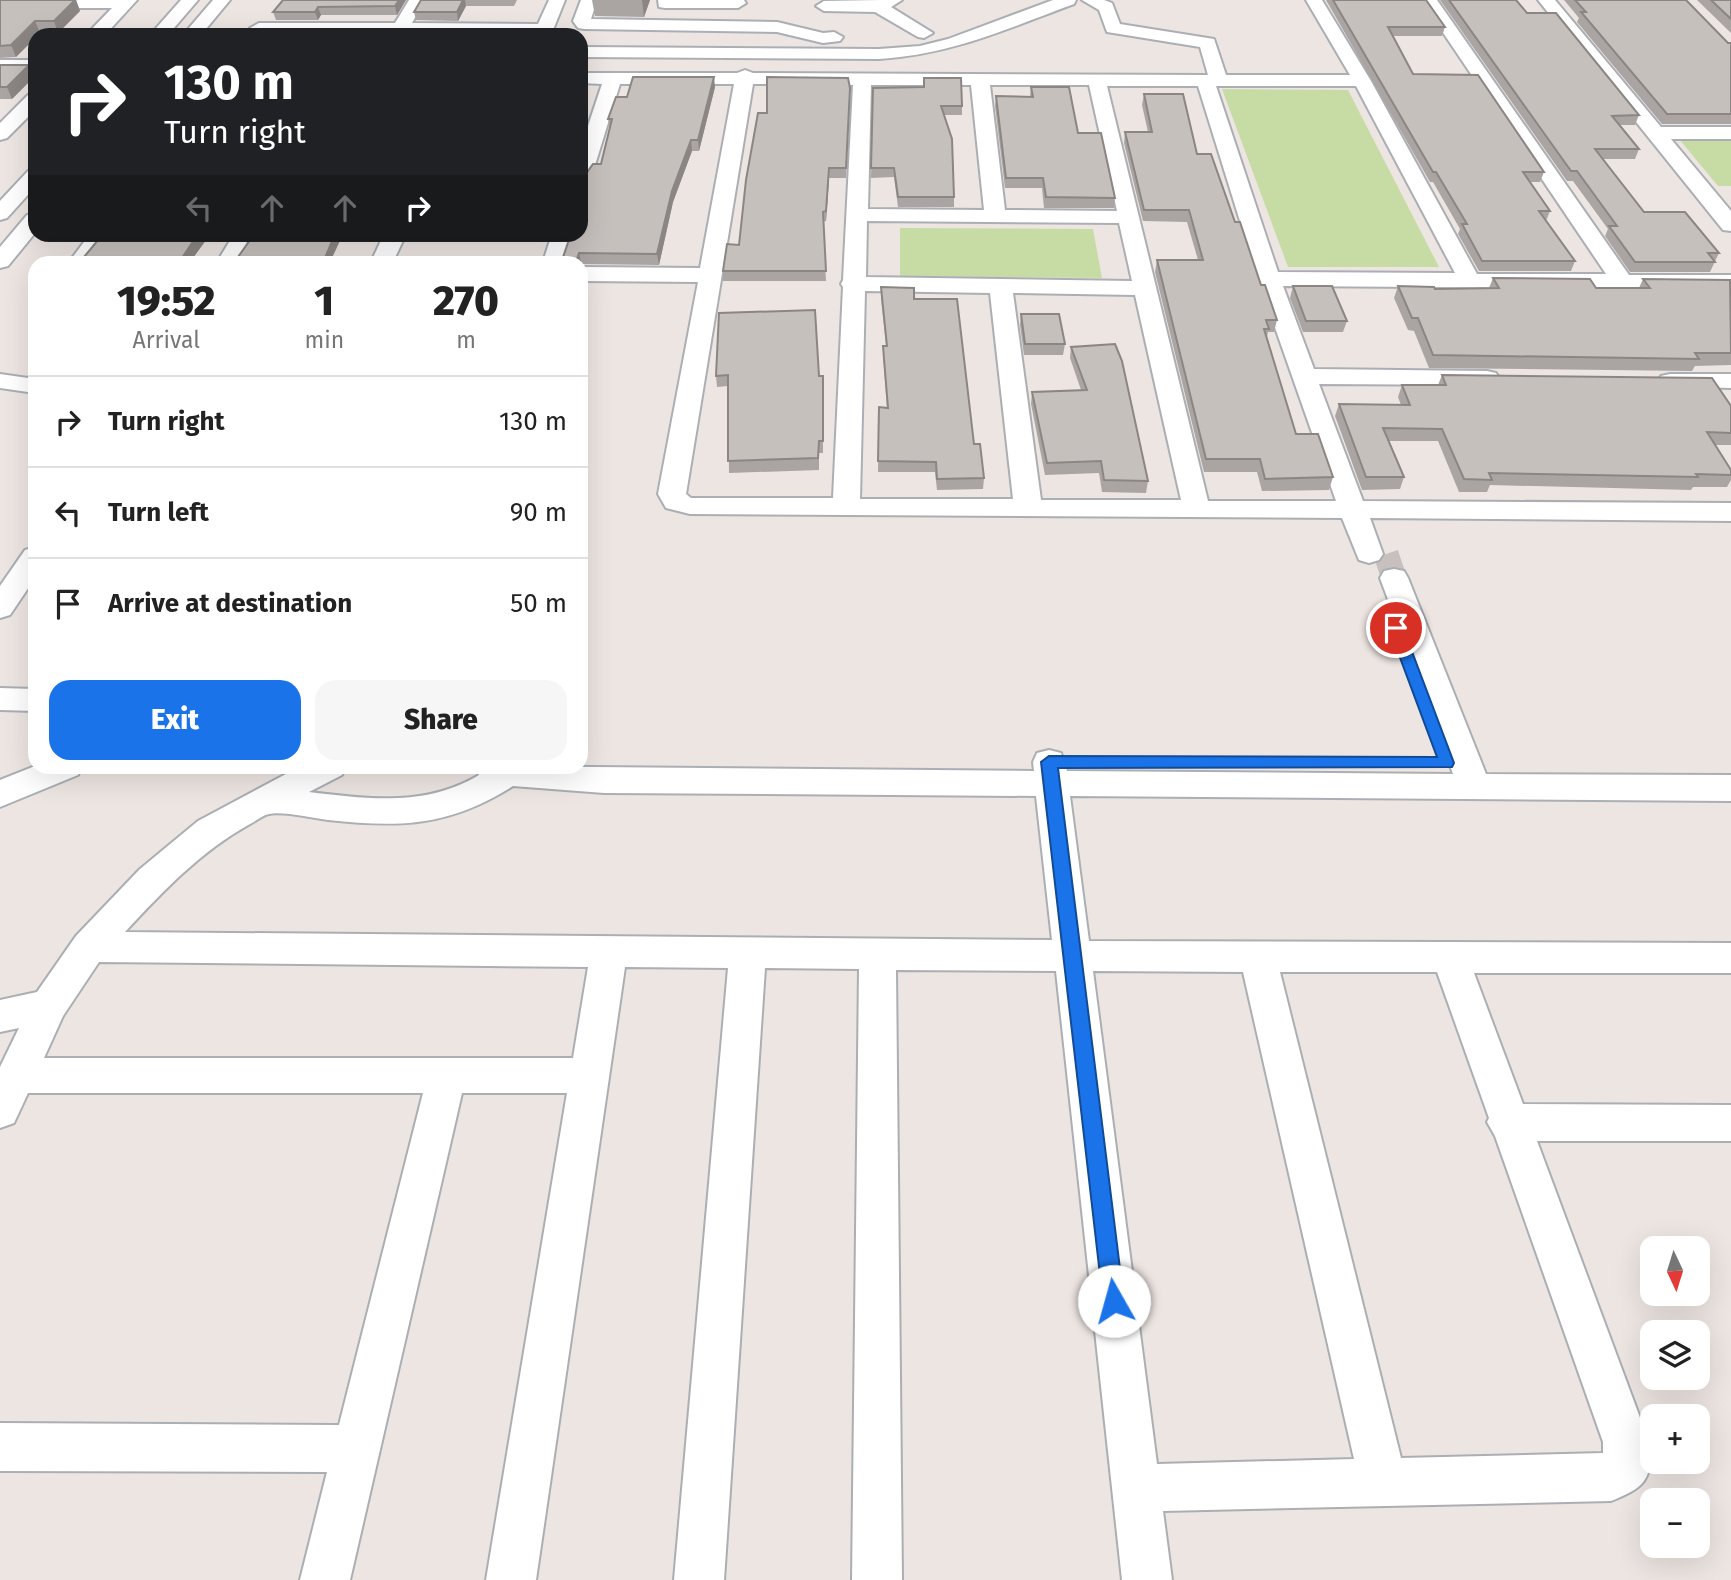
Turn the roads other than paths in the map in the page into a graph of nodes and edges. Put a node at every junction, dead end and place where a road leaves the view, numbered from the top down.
1 (190, 0) edge
2 (222, 0) edge
3 (417, 0) edge
4 (557, 0) edge
5 (589, 0) edge
6 (666, 0) edge
7 (1021, 0) edge
8 (1068, 0) edge
9 (1090, 0) edge
10 (1314, 0) edge
11 (1429, 0) edge
12 (1546, 0) edge
13 (128, 2) edge
14 (0, 3) edge
15 (737, 3) dead end
16 (886, 3) edge
17 (824, 6) dead end
18 (274, 9) edge
19 (401, 27) junction
20 (754, 27) junction
21 (777, 27) junction
22 (102, 28) edge
23 (165, 28) edge
24 (198, 28) edge
25 (259, 28) edge
26 (365, 28) edge
27 (429, 28) edge
28 (545, 28) edge
29 (924, 33) junction
30 (588, 53) edge
31 (772, 54) junction
32 (0, 65) edge
33 (28, 65) edge
34 (746, 69) junction
35 (588, 78) edge
36 (613, 78) junction
37 (862, 78) junction
38 (979, 79) junction
39 (1097, 79) junction
40 (1212, 80) junction
41 (1362, 80) junction
42 (28, 107) edge
43 (1655, 133) junction
44 (1731, 133) edge
45 (0, 134) edge
46 (588, 156) edge
47 (28, 183) edge
48 (1704, 192) junction
49 (1731, 192) edge
50 (0, 214) edge
51 (856, 215) junction
52 (995, 216) junction
53 (1129, 217) junction
54 (1731, 225) edge
55 (28, 228) edge
56 (96, 242) edge
57 (85, 256) edge
58 (0, 261) edge
59 (588, 274) edge
60 (710, 275) junction
61 (1269, 279) junction
62 (1469, 279) junction
63 (1622, 281) junction
64 (1731, 282) edge
65 (852, 284) junction
66 (1001, 287) junction
67 (1143, 288) junction
68 (0, 368) edge
69 (28, 370) edge
70 (1306, 376) junction
71 (1512, 378) edge
72 (1649, 380) edge
73 (0, 381) edge
74 (1731, 381) edge
75 (28, 385) edge
76 (846, 505) junction
77 (1028, 507) junction
78 (1196, 508) junction
79 (1362, 508) junction
80 (1731, 512) edge
81 (28, 566) edge
82 (0, 608) edge
83 (0, 699) edge
84 (28, 700) edge
85 (588, 758) edge
86 (1731, 766) edge
87 (1050, 773) junction
88 (47, 774) edge
89 (314, 774) edge
90 (497, 774) edge
91 (546, 774) edge
92 (1460, 774) junction
93 (1731, 788) edge
94 (0, 794) edge
95 (262, 800) junction
96 (89, 947) junction
97 (609, 950) junction
98 (748, 952) junction
99 (878, 954) junction
100 (1072, 956) junction
101 (1258, 956) junction
102 (1450, 957) junction
103 (1731, 958) edge
104 (49, 1006) junction
105 (0, 1016) edge
106 (447, 1075) junction
107 (590, 1076) junction
108 (8, 1093) edge
109 (1507, 1122) junction
110 (1731, 1123) edge
111 (0, 1447) edge
112 (357, 1449) junction
113 (1384, 1483) junction
114 (1136, 1488) junction
115 (326, 1580) edge
116 (511, 1580) edge
117 (699, 1580) edge
118 (877, 1580) edge
119 (1147, 1580) edge

1 - 23 street
2 - 24 street
3 - 19 street
4 - 28 street
5 - 20 street
6 - 15 street
7 - 29 street
8 - 31 street
9 - 40 street
10 - 41 street
11 - 63 street
12 - 43 street
13 - 14 street
13 - 22 street
16 - 17 street
16 - 29 street
18 - 25 street
19 - 26 street
19 - 27 street
20 - 21 street
20 - 34 street
21 - 29 street
21 - 31 street
30 - 34 street
31 - 34 street
32 - 33 street
34 - 36 street
34 - 37 street
34 - 60 street
35 - 36 street
36 - 46 street
37 - 38 street
37 - 51 street
38 - 39 street
38 - 52 street
39 - 40 street
39 - 53 street
40 - 41 street
40 - 61 street
41 - 62 street
42 - 45 street
43 - 44 street
43 - 48 street
47 - 50 street
48 - 49 street
48 - 54 street
51 - 52 street
51 - 65 street
52 - 53 street
53 - 67 street
55 - 58 street
56 - 57 street
59 - 60 street
60 - 76 street
61 - 62 street
61 - 70 street
62 - 63 street
63 - 64 street
65 - 66 street
65 - 76 street
66 - 67 street
66 - 77 street
67 - 78 street
68 - 69 street
70 - 71 street
70 - 79 street
72 - 74 street
73 - 75 street
76 - 77 street
77 - 78 street
78 - 79 street
79 - 80 street
79 - 92 street
81 - 82 street
83 - 84 street
85 - 87 street
86 - 92 street
87 - 91 street
87 - 92 street
87 - 100 street
88 - 94 street
89 - 95 street
90 - 95 street
92 - 93 street
95 - 96 street
96 - 97 street
96 - 104 street
97 - 98 street
97 - 107 street
98 - 99 street
98 - 117 street
99 - 100 street
99 - 118 street
100 - 101 street
100 - 114 street
101 - 102 street
101 - 113 street
102 - 103 street
102 - 109 street
104 - 105 street
104 - 108 street
106 - 107 street
106 - 108 street
106 - 112 street
107 - 116 street
109 - 110 street
109 - 113 street
111 - 112 street
112 - 115 street
113 - 114 street
114 - 119 street

